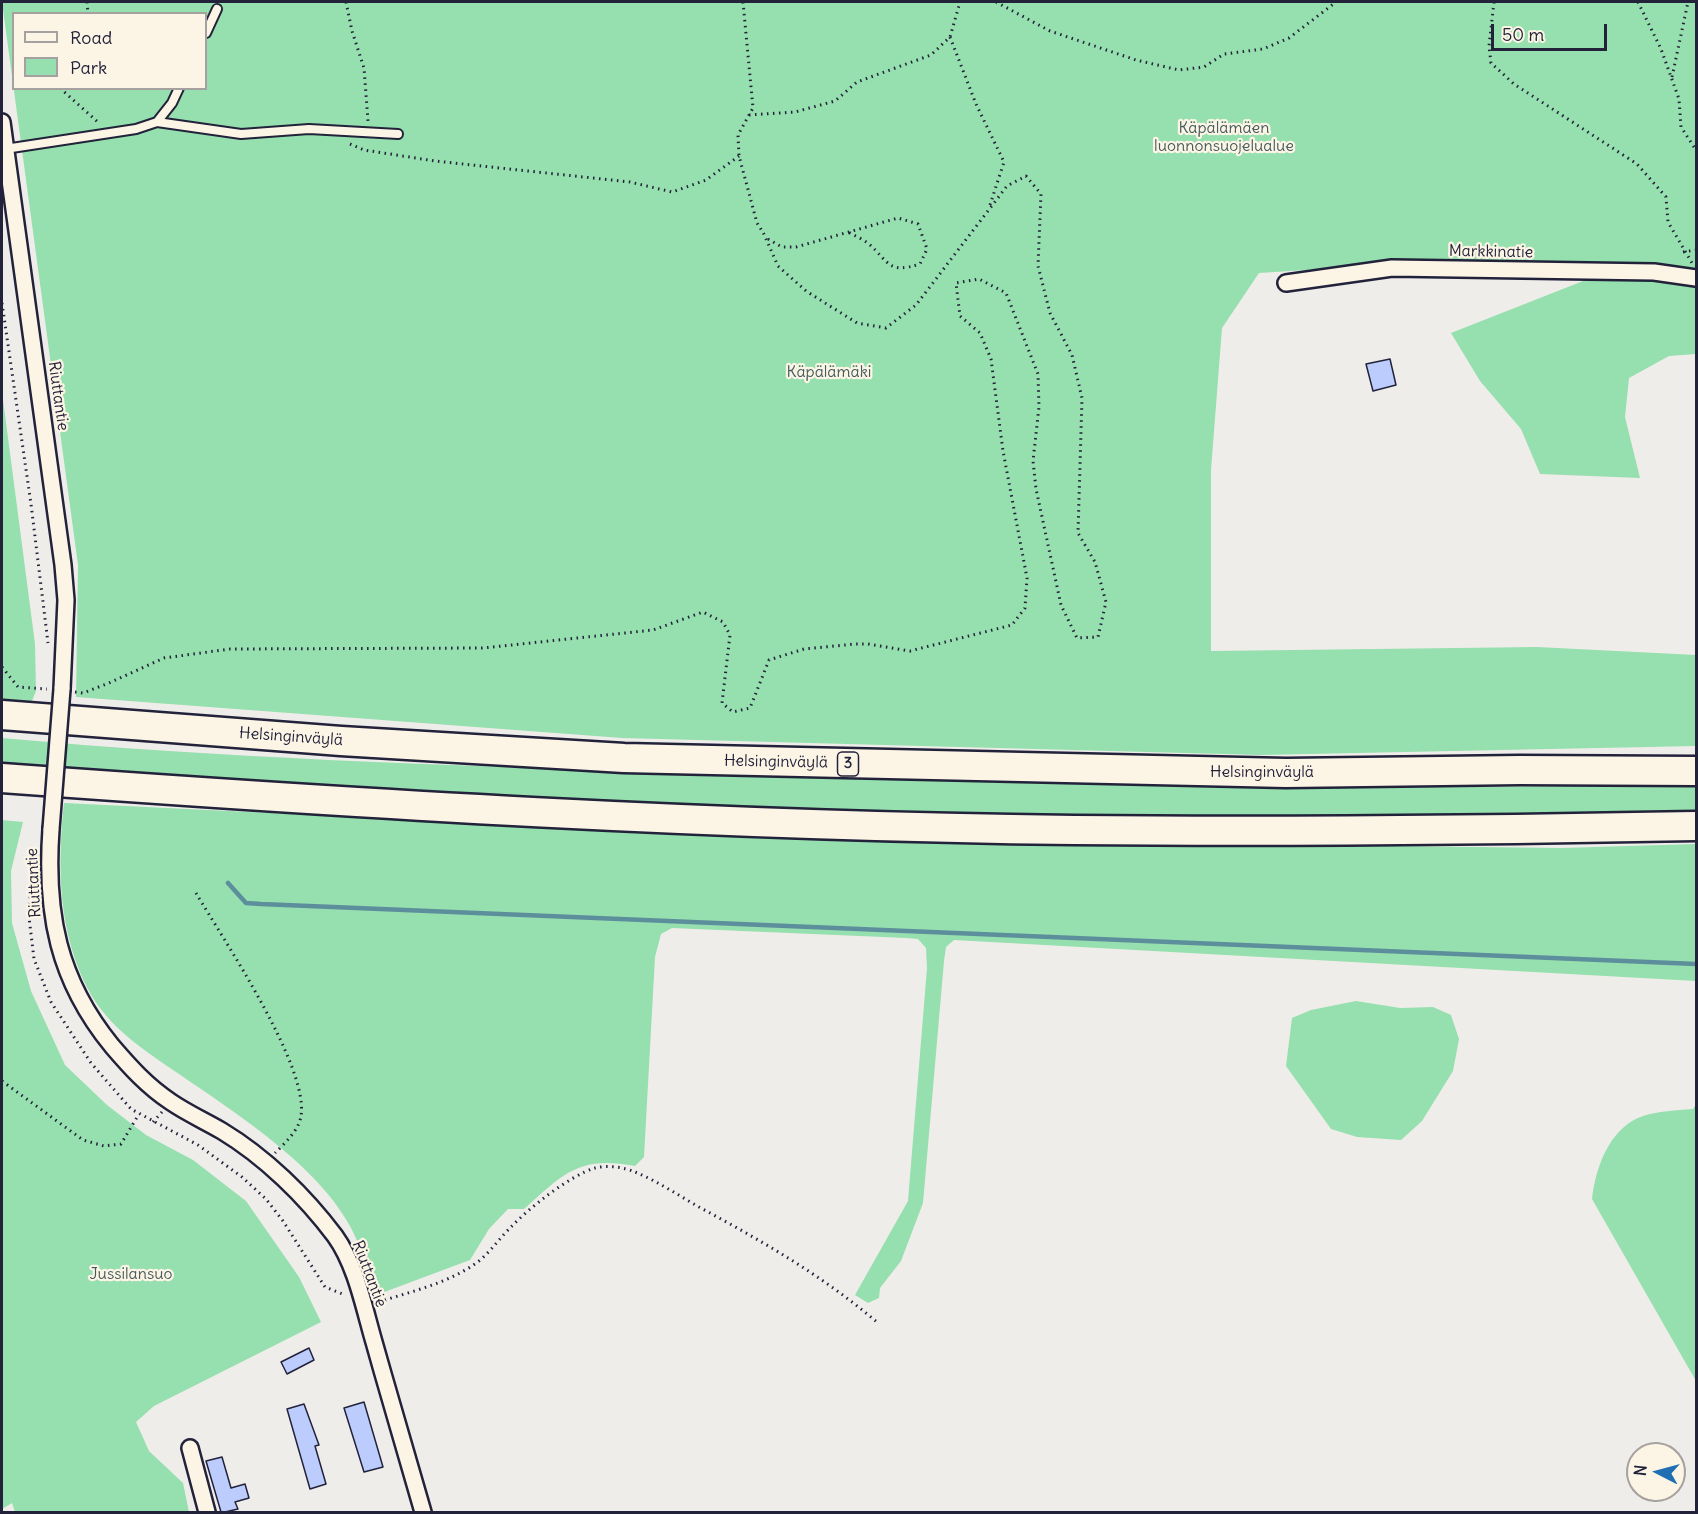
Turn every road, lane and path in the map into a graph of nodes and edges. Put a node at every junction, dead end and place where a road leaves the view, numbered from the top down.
1 (346, 2) edge
2 (743, 2) edge
3 (960, 2) edge
4 (996, 2) edge
5 (1336, 2) edge
6 (1494, 2) edge
7 (1638, 2) edge
8 (1688, 2) edge
9 (217, 9) dead end
10 (207, 31) edge
11 (950, 37) junction
12 (1672, 79) junction
13 (62, 90) edge
14 (178, 90) edge
15 (749, 115) junction
16 (2, 122) edge
17 (157, 122) junction
18 (318, 129) junction
19 (368, 132) junction
20 (108, 133) junction
21 (398, 134) dead end
22 (5, 149) junction
23 (1696, 150) edge
24 (739, 156) junction
25 (989, 209) junction
26 (764, 232) junction
27 (848, 232) junction
28 (1696, 250) edge
29 (1683, 252) junction
30 (1696, 269) edge
31 (1696, 278) edge
32 (1286, 283) dead end
33 (2, 303) edge
34 (48, 651) dead end
35 (2, 667) edge
36 (61, 690) junction
37 (2, 715) edge
38 (1696, 771) edge
39 (2, 778) edge
40 (1696, 826) edge
41 (196, 893) dead end
42 (2, 1081) edge
43 (139, 1114) dead end
44 (266, 1164) junction
45 (364, 1307) junction
46 (878, 1323) dead end
47 (190, 1448) dead end
48 (207, 1512) edge
49 (423, 1512) edge

1 - 19 path
2 - 15 path
3 - 11 path
4 - 5 path
6 - 29 path
7 - 12 path
8 - 12 path
9 - 10 lane
11 - 15 path
11 - 25 path
12 - 23 path
13 - 20 path
14 - 17 lane
15 - 24 path
16 - 22 street, Riuttantie
17 - 18 lane
17 - 20 lane
18 - 19 lane
18 - 24 path
19 - 21 lane
20 - 22 lane
22 - 36 street, Riuttantie
24 - 26 path
25 - 26 path
25 - 36 path
26 - 27 path
27 - 27 path
28 - 29 path
29 - 30 path
31 - 32 street, Markkinatie
33 - 34 path
35 - 36 path
36 - 44 street, Riuttantie, bridge
37 - 38 highway, Helsinginväylä / 3
39 - 40 highway
41 - 44 path
42 - 43 path
44 - 45 street, Riuttantie
45 - 46 path
45 - 49 street, Riuttantie
47 - 48 street

